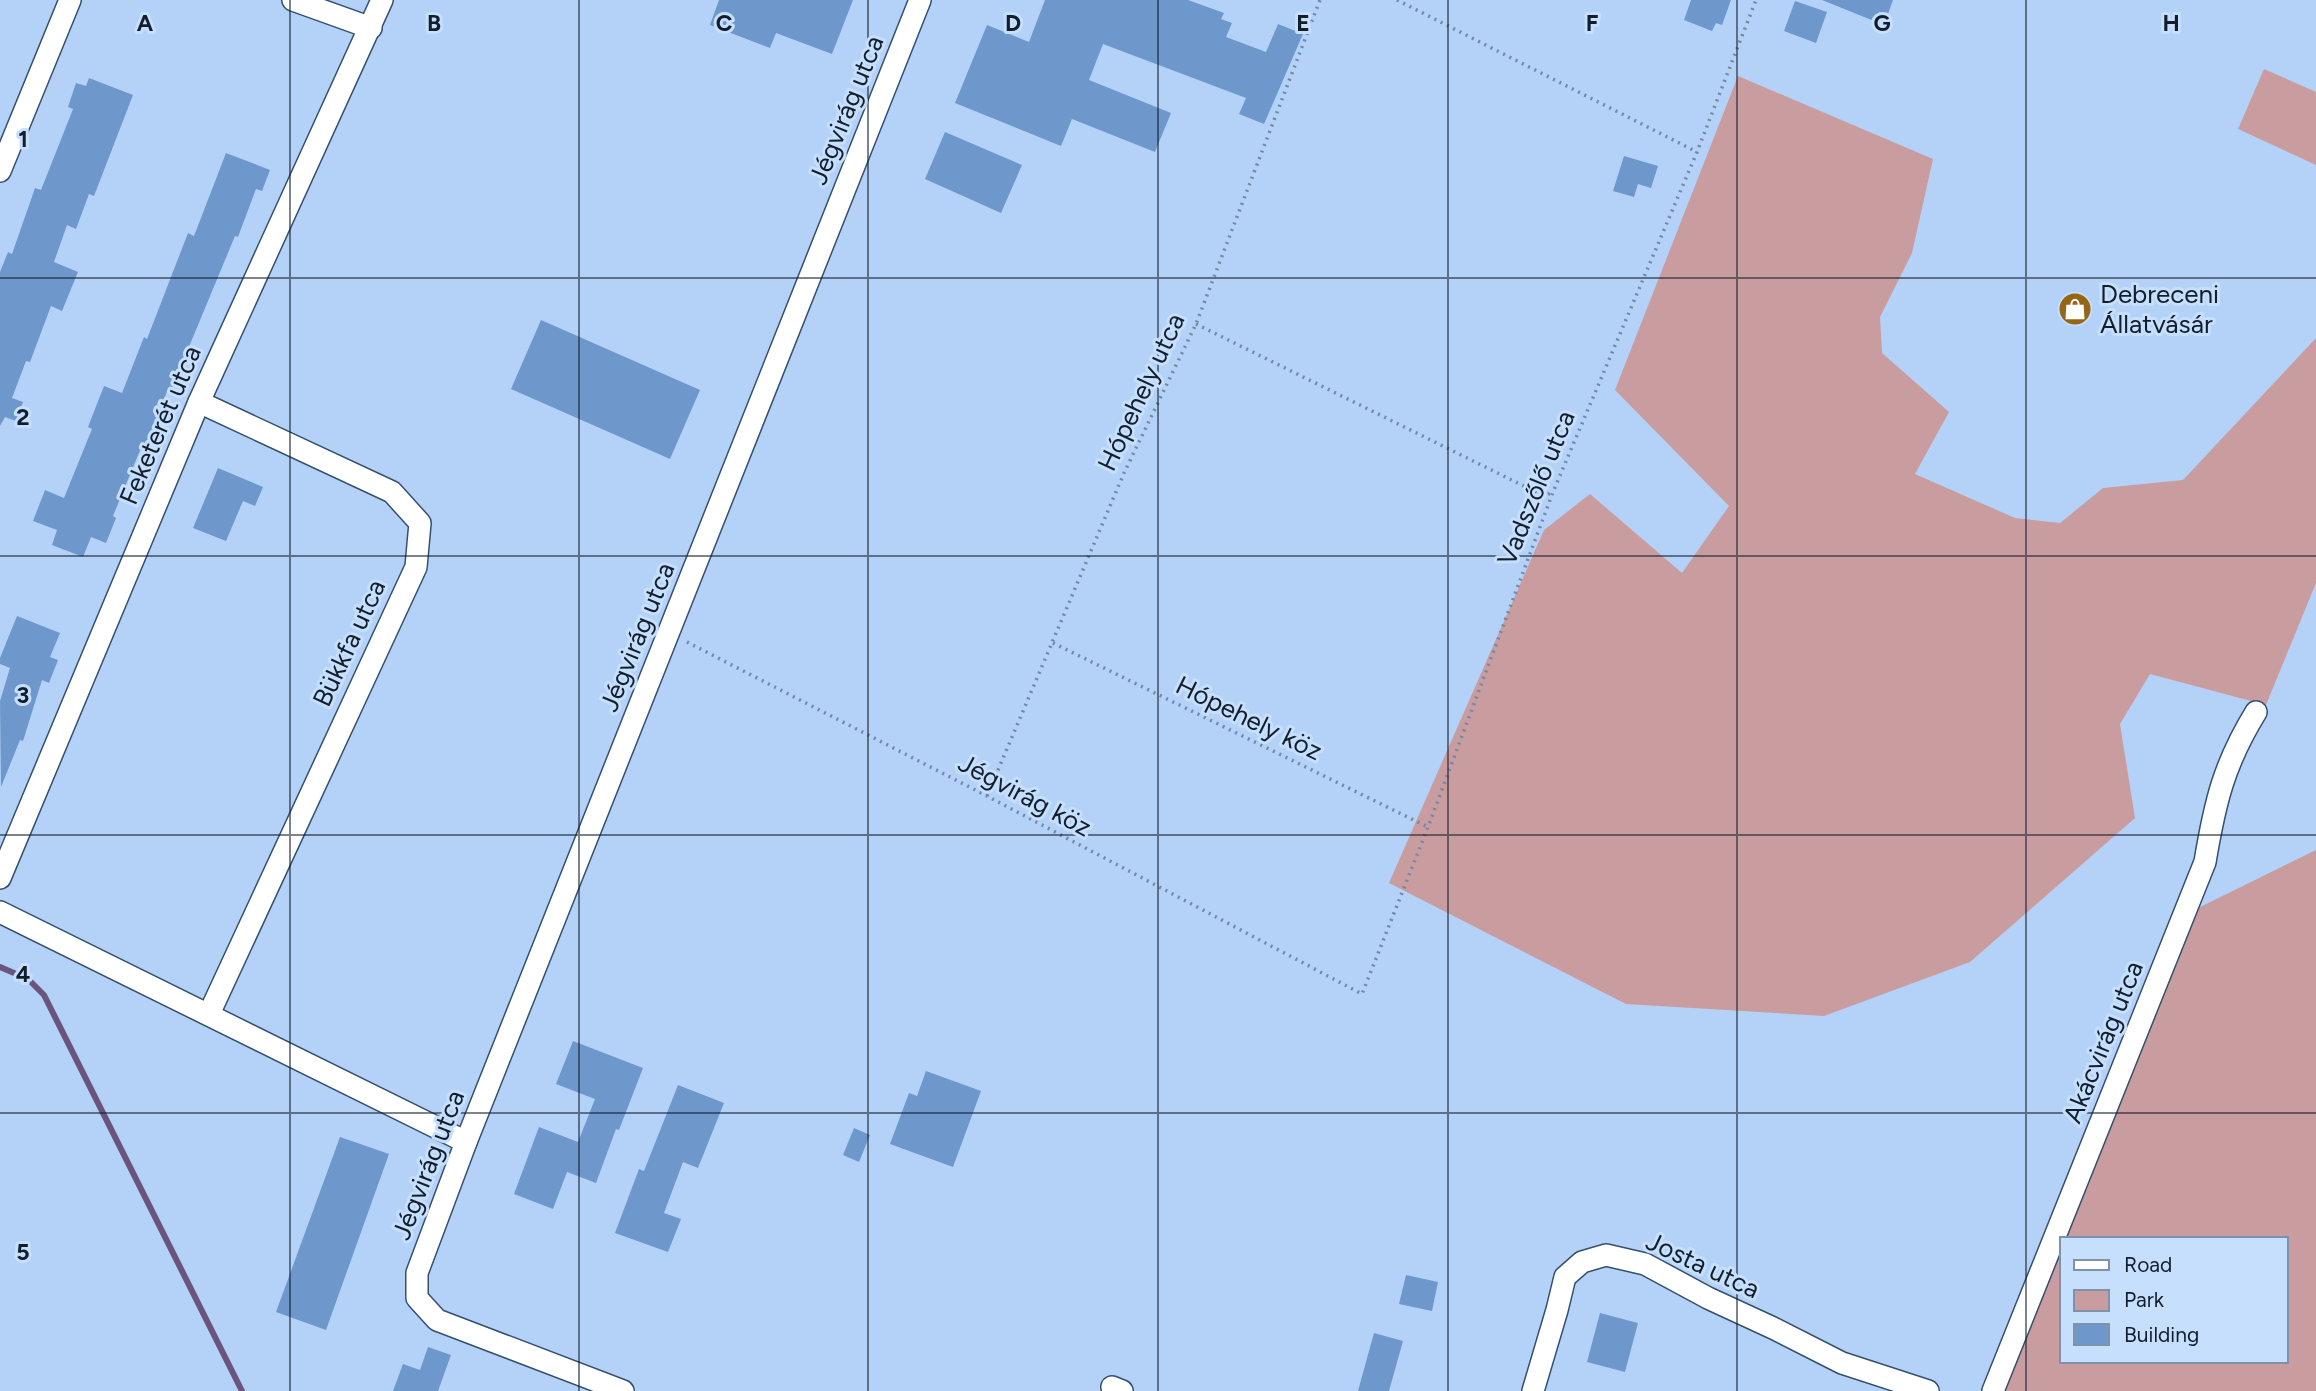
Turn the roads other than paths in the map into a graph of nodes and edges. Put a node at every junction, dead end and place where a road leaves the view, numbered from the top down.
1 (70, 0) edge
2 (293, 0) edge
3 (382, 0) edge
4 (920, 0) edge
5 (370, 28) junction
6 (0, 171) edge
7 (200, 402) junction
8 (2256, 712) dead end
9 (0, 878) edge
10 (0, 912) edge
11 (209, 1014) junction
12 (466, 1142) junction
13 (623, 1391) edge
14 (1533, 1391) edge
15 (1928, 1391) edge
16 (1993, 1391) edge

1 - 6 street
2 - 5 street
3 - 5 street, Feketerét utca
4 - 12 street, Jégvirág utca
5 - 7 street, Feketerét utca
7 - 9 street, Feketerét utca
7 - 11 street, Bükkfa utca
8 - 16 street, Akácvirág utca
10 - 11 street
11 - 12 street
12 - 13 street, Jégvirág utca
14 - 15 street, Josta utca

